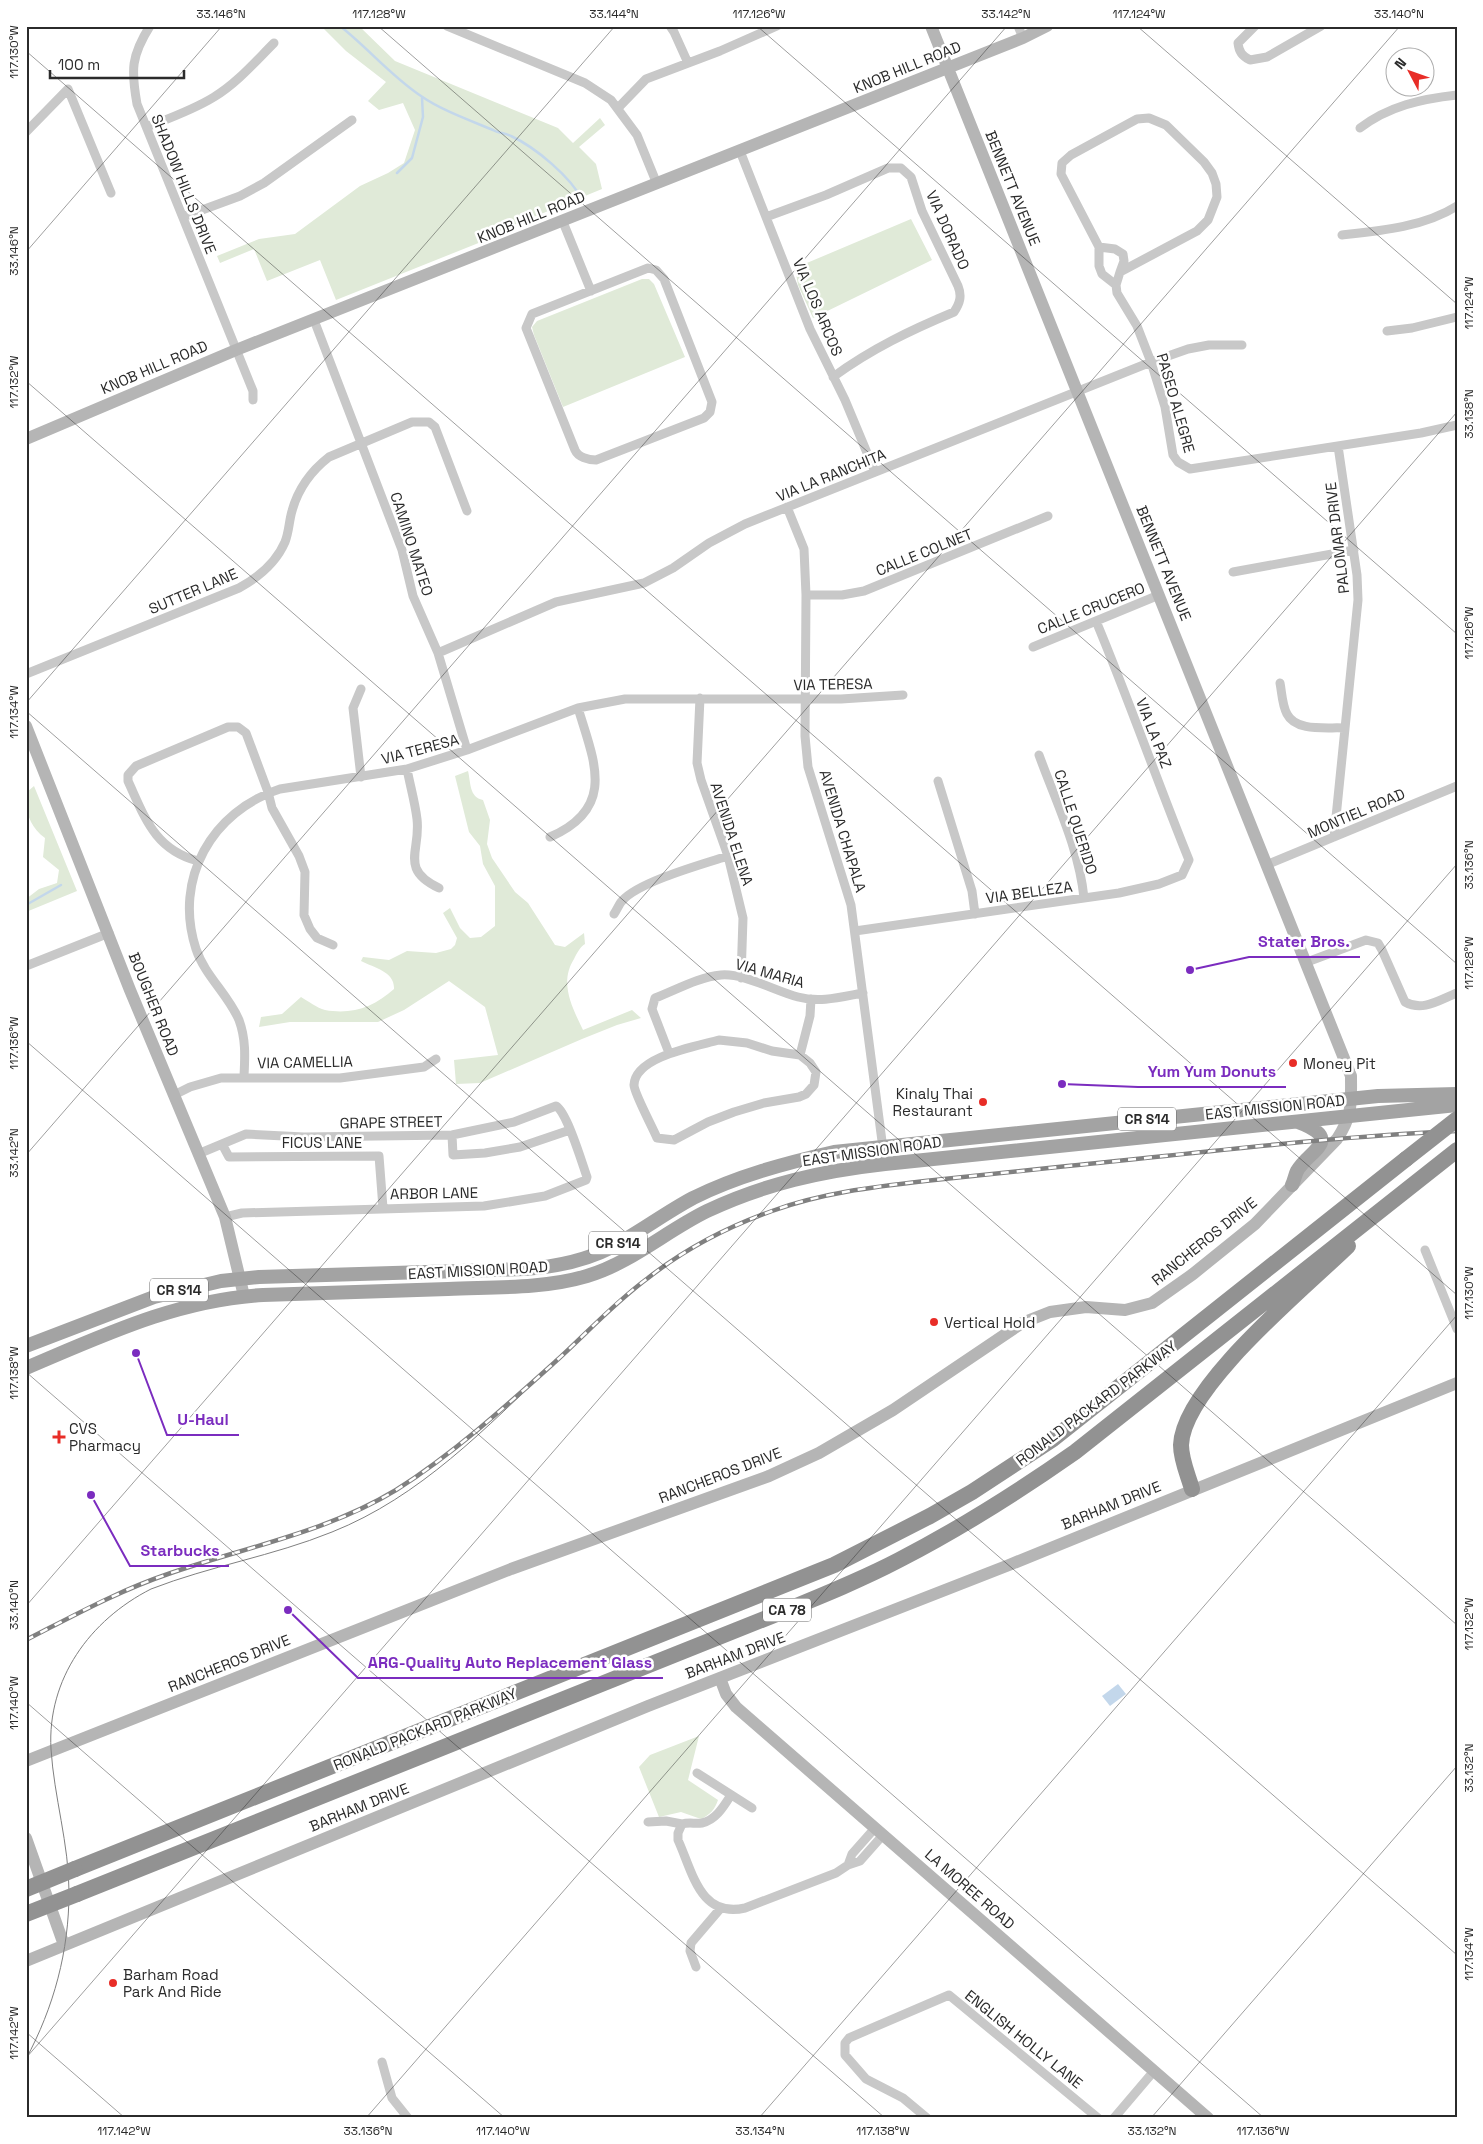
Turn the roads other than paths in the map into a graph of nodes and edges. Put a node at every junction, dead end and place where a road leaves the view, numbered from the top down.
1 (150, 26) edge
2 (447, 26) edge
3 (670, 26) edge
4 (777, 26) edge
5 (931, 26) edge
6 (1048, 26) edge
7 (1255, 26) edge
8 (1320, 26) edge
9 (1020, 32) edge
10 (274, 43) dead end
11 (688, 63) junction
12 (948, 68) junction
13 (1457, 95) edge
14 (618, 108) junction
15 (352, 120) dead end
16 (147, 127) junction
17 (1360, 128) dead end
18 (26, 132) edge
19 (740, 151) junction
20 (657, 184) junction
21 (111, 193) dead end
22 (1457, 206) edge
23 (183, 217) junction
24 (766, 217) junction
25 (562, 222) junction
26 (1342, 235) dead end
27 (1099, 247) junction
28 (1120, 272) junction
29 (1116, 285) junction
30 (591, 291) junction
31 (1457, 318) edge
32 (314, 320) junction
33 (1387, 331) dead end
34 (1242, 346) dead end
35 (236, 350) junction
36 (1151, 362) junction
37 (833, 377) junction
38 (1077, 392) junction
39 (253, 400) dead end
40 (1457, 425) edge
41 (26, 439) edge
42 (362, 442) junction
43 (1338, 446) junction
44 (875, 472) junction
45 (787, 507) junction
46 (467, 511) dead end
47 (1048, 516) dead end
48 (1354, 550) junction
49 (1234, 572) dead end
50 (806, 595) junction
51 (1159, 595) junction
52 (1096, 621) junction
53 (1034, 647) dead end
54 (438, 653) junction
55 (26, 674) edge
56 (1280, 683) dead end
57 (361, 689) dead end
58 (903, 695) dead end
59 (700, 698) junction
60 (805, 698) junction
61 (578, 708) junction
62 (26, 726) edge
63 (1344, 728) junction
64 (468, 750) junction
65 (1039, 755) dead end
66 (407, 769) junction
67 (361, 777) junction
68 (938, 781) dead end
69 (1457, 786) edge
70 (268, 792) junction
71 (550, 837) dead end
72 (1334, 837) junction
73 (1187, 854) joint
74 (728, 856) junction
75 (198, 861) junction
76 (1266, 865) junction
77 (439, 888) dead end
78 (1084, 898) junction
79 (614, 914) dead end
80 (975, 914) junction
81 (855, 931) junction
82 (109, 933) junction
83 (333, 945) dead end
84 (1307, 962) junction
85 (26, 966) edge
86 (741, 978) junction
87 (863, 993) junction
88 (1457, 993) edge
89 (811, 999) junction
90 (669, 1053) junction
91 (800, 1055) junction
92 (436, 1059) dead end
93 (244, 1076) junction
94 (1457, 1094) edge
95 (174, 1095) junction
96 (1351, 1099) junction
97 (1457, 1105) edge
98 (1350, 1116) junction
99 (1457, 1119) edge
100 (1131, 1121) junction
101 (1297, 1122) junction
102 (570, 1130) junction
103 (452, 1135) junction
104 (1101, 1142) junction
105 (222, 1144) junction
106 (883, 1146) junction
107 (198, 1154) junction
108 (1451, 1154) edge
109 (885, 1164) junction
110 (1416, 1180) junction
111 (1292, 1185) junction
112 (383, 1208) junction
113 (225, 1217) junction
114 (1425, 1250) dead end
115 (240, 1279) junction
116 (244, 1296) junction
117 (120, 1310) junction
118 (1457, 1329) edge
119 (26, 1346) edge
120 (26, 1359) edge
121 (26, 1368) edge
122 (1457, 1383) edge
123 (1192, 1489) junction
124 (720, 1678) junction
125 (26, 1761) edge
126 (697, 1773) dead end
127 (731, 1795) junction
128 (752, 1808) dead end
129 (648, 1822) dead end
130 (682, 1824) junction
131 (879, 1831) junction
132 (26, 1838) edge
133 (75, 1869) junction
134 (26, 1882) edge
135 (26, 1889) edge
136 (720, 1909) junction
137 (26, 1914) edge
138 (64, 1945) junction
139 (26, 1961) edge
140 (696, 1967) dead end
141 (382, 2062) dead end
142 (1154, 2071) junction
143 (408, 2118) edge
144 (927, 2118) edge
145 (1098, 2118) edge
146 (1114, 2118) edge
147 (1208, 2118) edge

1 - 16 street, SHADOW HILLS DRIVE
2 - 14 street
3 - 11 street
4 - 11 street
5 - 12 street, BENNETT AVENUE
6 - 9 street, KNOB HILL ROAD
7 - 8 street
9 - 12 street, KNOB HILL ROAD
10 - 16 street
11 - 14 street
12 - 19 street, KNOB HILL ROAD
12 - 38 street, BENNETT AVENUE
13 - 17 street
14 - 20 street
15 - 23 street
16 - 23 street, SHADOW HILLS DRIVE
18 - 21 street
19 - 20 street, KNOB HILL ROAD
19 - 24 street, VIA LOS ARCOS
20 - 25 street, KNOB HILL ROAD
22 - 26 street
23 - 35 street, SHADOW HILLS DRIVE
24 - 37 street, VIA LOS ARCOS
24 - 37 street, VIA DORADO
25 - 30 street
25 - 32 street, KNOB HILL ROAD
27 - 28 street
27 - 28 street
27 - 29 street, PASEO ALEGRE
28 - 29 street
29 - 36 street, PASEO ALEGRE
30 - 30 street
31 - 33 street
32 - 35 street, KNOB HILL ROAD
32 - 42 street, CAMINO MATEO
34 - 36 street, VIA LA RANCHITA
35 - 39 street, SHADOW HILLS DRIVE
35 - 41 street, KNOB HILL ROAD
36 - 38 street, VIA LA RANCHITA
36 - 43 street, PASEO ALEGRE
37 - 44 street, VIA LOS ARCOS
38 - 44 street, VIA LA RANCHITA
38 - 51 street, BENNETT AVENUE
40 - 43 street
42 - 46 street, SUTTER LANE
42 - 54 street, CAMINO MATEO
42 - 55 street, SUTTER LANE
43 - 48 street, PALOMAR DRIVE
44 - 45 street, VIA LA RANCHITA
45 - 50 street, AVENIDA CHAPALA
45 - 54 street, VIA LA RANCHITA
47 - 50 street, CALLE COLNET
48 - 49 street
48 - 63 street, PALOMAR DRIVE
50 - 60 street, AVENIDA CHAPALA
51 - 52 street, CALLE CRUCERO
51 - 76 street, BENNETT AVENUE
52 - 53 street, CALLE CRUCERO
52 - 73 street, VIA LA PAZ
54 - 64 street, CAMINO MATEO
56 - 63 street
57 - 67 street
58 - 60 street, VIA TERESA
59 - 60 street, VIA TERESA
59 - 61 street, VIA TERESA
59 - 74 street, AVENIDA ELENA
60 - 81 street, AVENIDA CHAPALA
61 - 64 street, VIA TERESA
61 - 71 street
62 - 82 street, BOUGHER ROAD
63 - 72 street, PALOMAR DRIVE
64 - 66 street, VIA TERESA
65 - 78 street, CALLE QUERIDO
66 - 67 street, VIA TERESA
66 - 77 street
67 - 70 street, VIA TERESA
68 - 80 street
69 - 72 street, MONTIEL ROAD
70 - 75 street, VIA TERESA
70 - 75 street
70 - 83 street
72 - 76 street, MONTIEL ROAD
73 - 78 street, VIA BELLEZA
74 - 79 street
74 - 86 street, AVENIDA ELENA
75 - 93 street, VIA TERESA
76 - 84 street, BENNETT AVENUE
78 - 80 street, VIA BELLEZA
80 - 81 street, VIA BELLEZA
81 - 87 street, AVENIDA CHAPALA
82 - 85 street
82 - 95 street, BOUGHER ROAD
84 - 88 street
84 - 96 street, BENNETT AVENUE
86 - 89 street, VIA MARIA
86 - 90 street, VIA MARIA
87 - 89 street, VIA MARIA
87 - 106 street, AVENIDA CHAPALA
89 - 91 street
90 - 91 street
90 - 91 street
92 - 93 street, VIA CAMELLIA
93 - 95 street, VIA CAMELLIA
94 - 96 main road, EAST MISSION ROAD / CR S14
95 - 107 street, BOUGHER ROAD
96 - 98 street, BENNETT AVENUE
96 - 100 main road, EAST MISSION ROAD / CR S14
97 - 98 main road, EAST MISSION ROAD / CR S14
98 - 101 main road, EAST MISSION ROAD / CR S14
98 - 111 street, RANCHEROS DRIVE
99 - 133 highway, RONALD PACKARD PARKWAY / CA 78, bridge
100 - 104 main road
100 - 106 main road, EAST MISSION ROAD / CR S14
101 - 104 main road, EAST MISSION ROAD / CR S14
101 - 111 main road
102 - 103 street, GRAPE STREET
102 - 103 street
102 - 112 street, ARBOR LANE
103 - 105 street, GRAPE STREET
104 - 109 main road, EAST MISSION ROAD / CR S14
105 - 107 street, GRAPE STREET
105 - 112 street, FICUS LANE
106 - 109 street, AVENIDA CHAPALA
106 - 115 main road, EAST MISSION ROAD / CR S14
107 - 113 street, BOUGHER ROAD
108 - 110 highway, RONALD PACKARD PARKWAY / CA 78
109 - 116 main road, EAST MISSION ROAD / CR S14
110 - 123 highway
110 - 137 highway, RONALD PACKARD PARKWAY / CA 78, bridge
111 - 125 street, RANCHEROS DRIVE
112 - 113 street, ARBOR LANE
113 - 115 street, BOUGHER ROAD
114 - 118 street
115 - 116 street, BOUGHER ROAD
115 - 117 main road, EAST MISSION ROAD / CR S14
116 - 121 main road, EAST MISSION ROAD / CR S14
117 - 119 main road, EAST MISSION ROAD / CR S14
117 - 120 main road
122 - 123 street, BARHAM DRIVE
123 - 124 street, BARHAM DRIVE
124 - 131 street, LA MOREE ROAD
124 - 138 street, BARHAM DRIVE
126 - 127 street
127 - 128 street
127 - 130 street
129 - 130 street
130 - 136 street
131 - 136 street
131 - 142 street, LA MOREE ROAD
132 - 138 street
133 - 134 highway, bridge
133 - 135 highway, RONALD PACKARD PARKWAY / CA 78, bridge
136 - 140 street
138 - 139 street, BARHAM DRIVE
141 - 143 street
142 - 146 street
142 - 147 street, LA MOREE ROAD
144 - 145 street, ENGLISH HOLLY LANE

